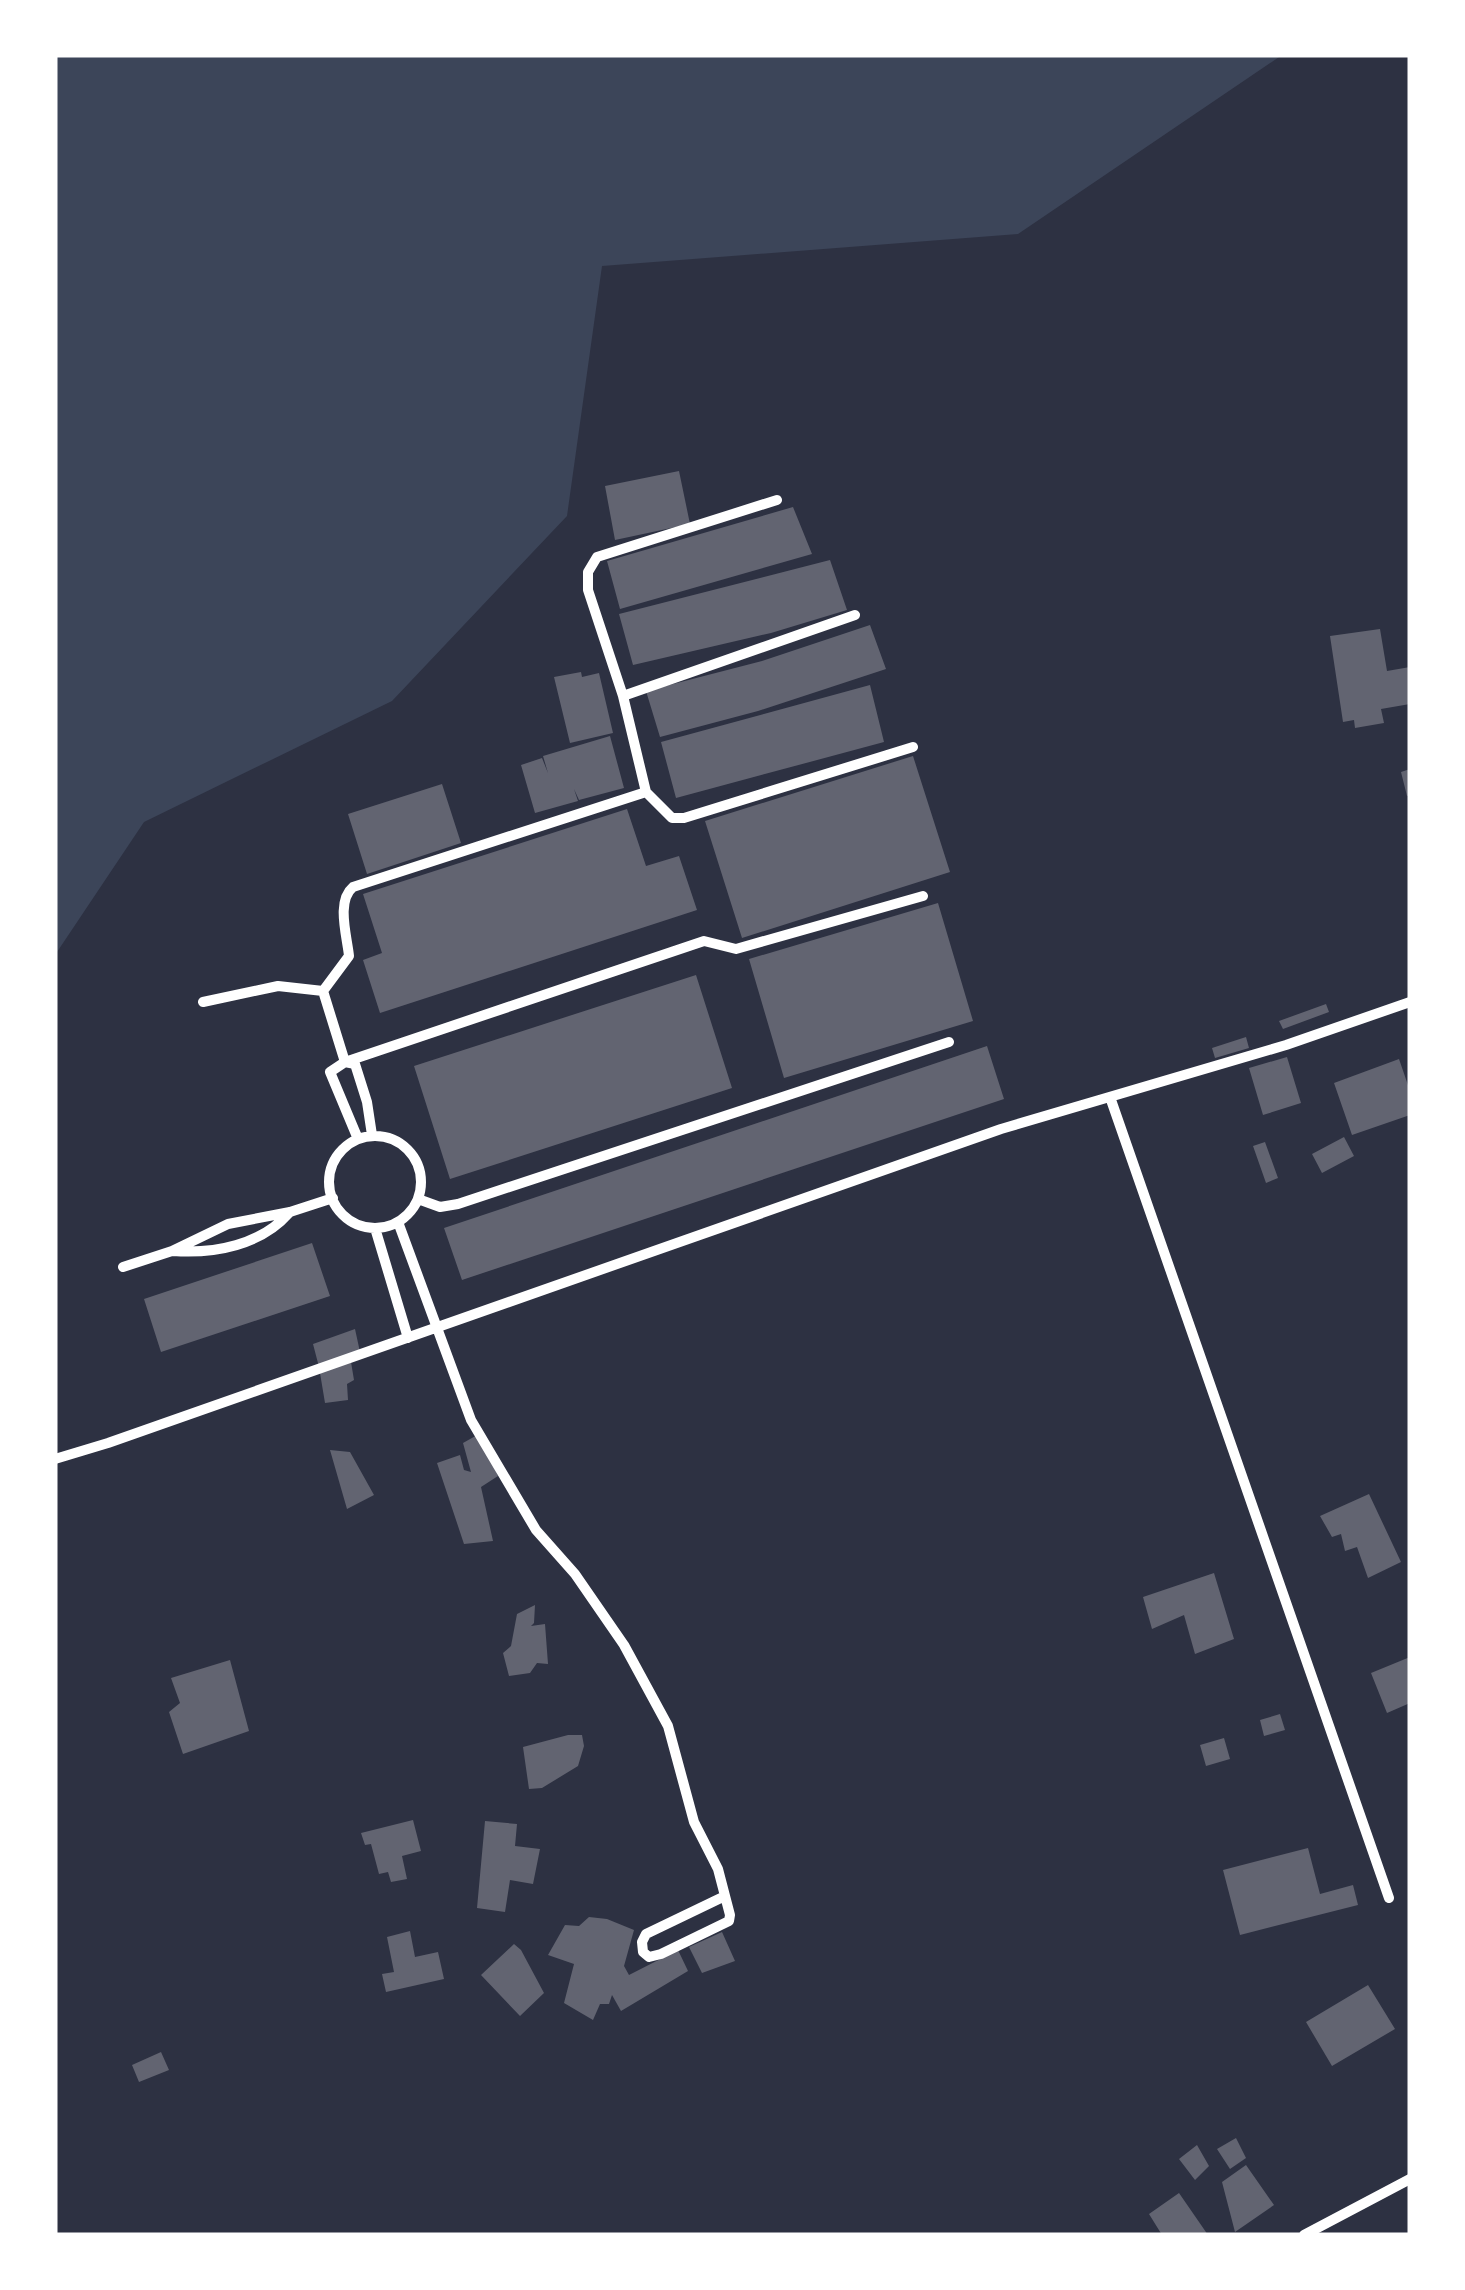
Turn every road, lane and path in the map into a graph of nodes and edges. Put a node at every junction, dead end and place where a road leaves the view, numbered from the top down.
1 (777, 500) dead end
2 (855, 615) dead end
3 (623, 696) junction
4 (913, 747) dead end
5 (646, 792) junction
6 (923, 896) dead end
7 (322, 991) junction
8 (203, 1002) dead end
9 (1410, 1002) edge
10 (949, 1042) dead end
11 (345, 1062) junction
12 (1110, 1097) junction
13 (372, 1135) junction
14 (358, 1139) junction
15 (333, 1198) junction
16 (418, 1199) junction
17 (290, 1212) junction
18 (398, 1222) junction
19 (375, 1228) junction
20 (172, 1250) junction
21 (123, 1267) dead end
22 (434, 1329) junction
23 (408, 1338) junction
24 (55, 1458) edge
25 (725, 1896) junction
26 (1389, 1898) dead end
27 (1410, 2178) edge
28 (1304, 2235) edge

1 - 3 street
2 - 3 street
3 - 5 street
4 - 5 street
5 - 7 street
6 - 11 street
7 - 8 street
7 - 11 street
9 - 12 street
10 - 16 street
11 - 13 street
11 - 14 street
12 - 22 street
12 - 26 street
13 - 14 street
13 - 16 street
14 - 15 street
15 - 17 street
15 - 19 street
16 - 18 street
17 - 20 street
17 - 20 street
18 - 19 street
18 - 22 street
19 - 23 street
20 - 21 street
22 - 23 street
22 - 25 street
23 - 24 street
25 - 25 street
27 - 28 street

